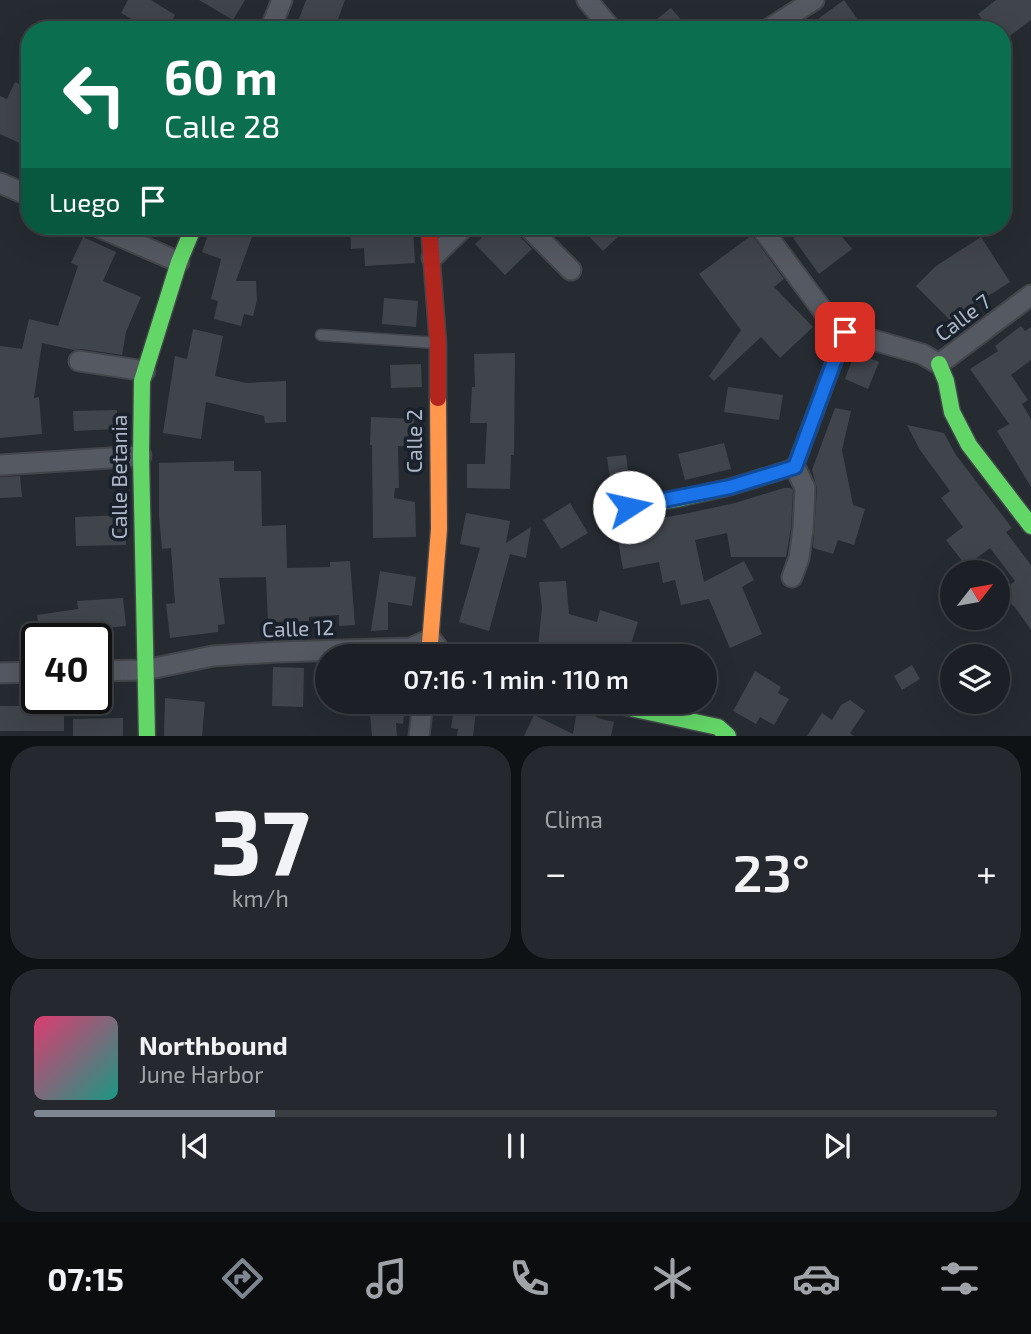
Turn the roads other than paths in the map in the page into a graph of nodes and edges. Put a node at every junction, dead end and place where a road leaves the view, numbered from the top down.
1 (282, 0) edge
2 (587, 0) edge
3 (814, 0) edge
4 (274, 21) edge
5 (604, 21) edge
6 (781, 21) edge
7 (0, 183) edge
8 (21, 193) edge
9 (117, 235) edge
10 (190, 235) edge
11 (430, 235) edge
12 (456, 235) edge
13 (536, 235) edge
14 (767, 235) edge
15 (432, 258) junction
16 (179, 262) junction
17 (571, 270) dead end
18 (1031, 295) edge
19 (845, 332) junction
20 (321, 335) dead end
21 (438, 343) junction
22 (79, 362) dead end
23 (939, 364) junction
24 (145, 371) junction
25 (141, 456) junction
26 (0, 465) edge
27 (795, 467) junction
28 (629, 507) dead end
29 (1031, 526) edge
30 (792, 577) dead end
31 (430, 644) edge
32 (315, 651) edge
33 (145, 670) junction
34 (112, 671) edge
35 (21, 672) edge
36 (0, 673) edge
37 (422, 714) edge
38 (658, 714) edge
39 (147, 736) edge
40 (419, 736) edge
41 (728, 736) edge

1 - 4 street
2 - 5 street
3 - 6 street
7 - 8 street
9 - 16 street
10 - 16 street, Calle Betania
11 - 15 street, Calle 2
12 - 15 street
13 - 17 street
14 - 19 street
15 - 21 street, Calle 2
16 - 24 street, Calle Betania
18 - 23 street, Calle 7
19 - 23 street
19 - 27 street
20 - 21 lane
21 - 31 street, Calle 2
22 - 24 street
23 - 29 street, Calle 7
24 - 25 street, Calle Betania
25 - 26 street
25 - 33 street, Calle Betania
27 - 28 street
27 - 30 street
32 - 33 street, Calle 12
33 - 34 street, Calle 12
33 - 39 street, Calle Betania
35 - 36 street
37 - 40 street
38 - 41 street

